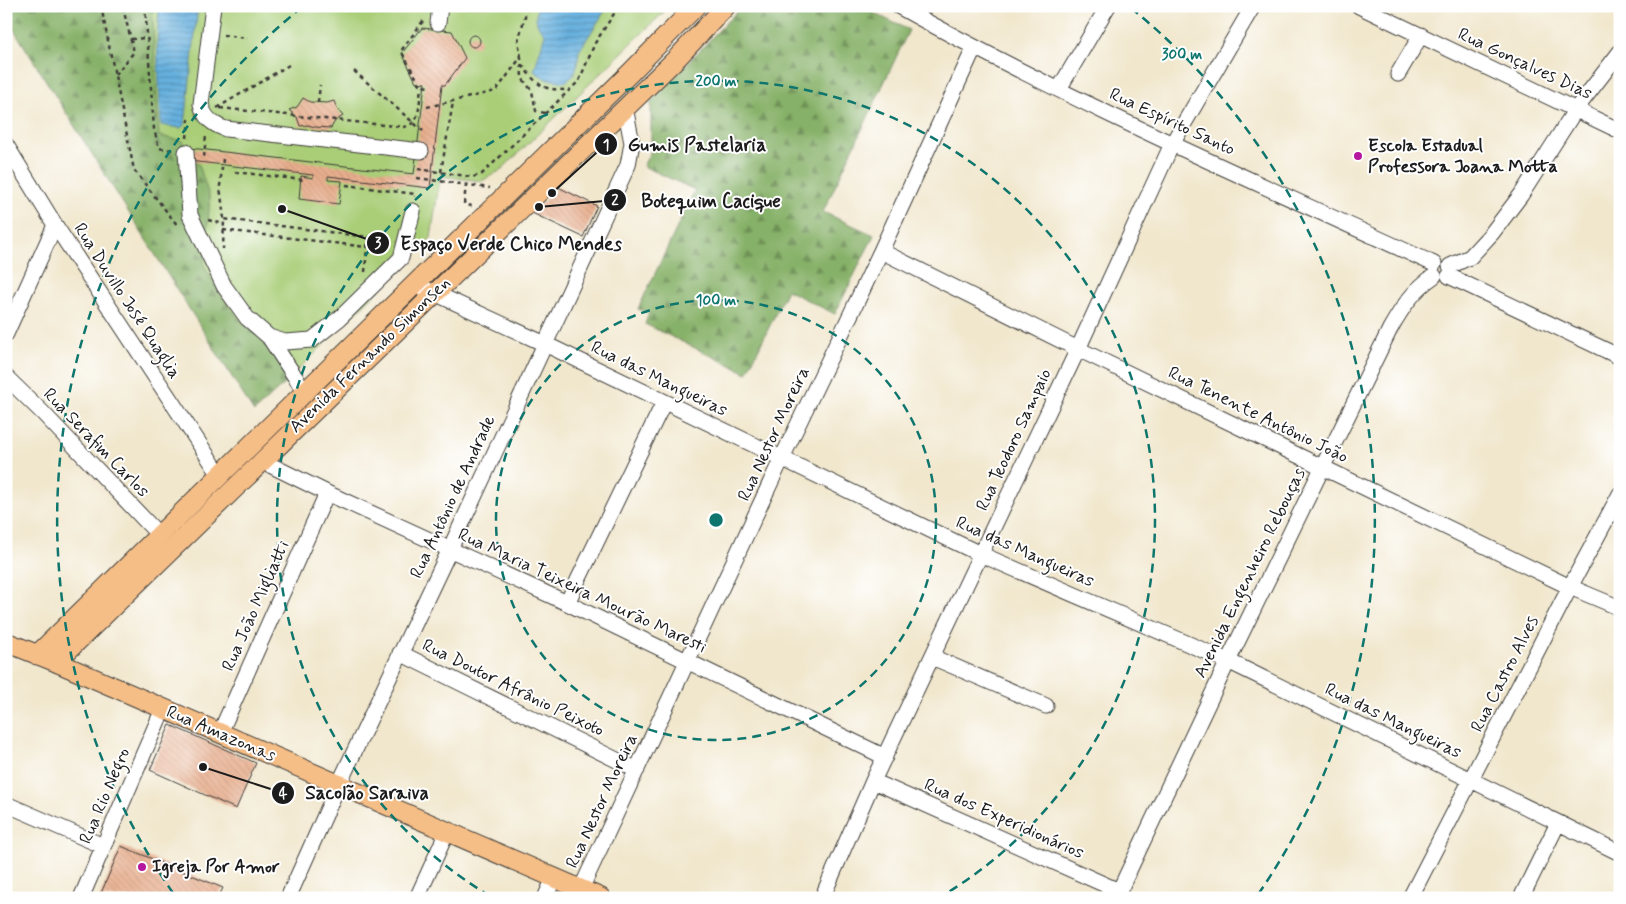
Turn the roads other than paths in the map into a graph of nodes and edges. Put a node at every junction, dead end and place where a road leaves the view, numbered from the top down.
1 (213, 6) edge
2 (726, 6) edge
3 (898, 6) edge
4 (1108, 6) edge
5 (1253, 6) edge
6 (1359, 6) edge
7 (690, 9) edge
8 (1421, 35) junction
9 (974, 48) junction
10 (1620, 52) edge
11 (1398, 74) dead end
12 (1059, 89) junction
13 (625, 107) junction
14 (1576, 109) junction
15 (1620, 130) edge
16 (1172, 144) junction
17 (6, 146) edge
18 (421, 151) dead end
19 (186, 152) dead end
20 (413, 211) dead end
21 (55, 225) junction
22 (881, 251) junction
23 (1441, 270) junction
24 (415, 284) junction
25 (434, 293) junction
26 (6, 334) edge
27 (269, 337) junction
28 (545, 344) junction
29 (1078, 349) junction
30 (1620, 358) edge
31 (6, 377) edge
32 (305, 392) junction
33 (664, 402) junction
34 (782, 458) junction
35 (262, 461) junction
36 (1322, 466) junction
37 (220, 475) junction
38 (327, 494) junction
39 (1620, 494) edge
40 (159, 535) junction
41 (450, 549) junction
42 (980, 554) junction
43 (1570, 587) junction
44 (568, 603) junction
45 (1620, 608) edge
46 (6, 642) edge
47 (400, 653) junction
48 (37, 655) junction
49 (932, 658) junction
50 (687, 661) junction
51 (1228, 661) junction
52 (56, 662) junction
53 (1046, 706) dead end
54 (163, 709) junction
55 (220, 734) junction
56 (885, 757) junction
57 (637, 770) junction
58 (1472, 780) junction
59 (873, 781) junction
60 (338, 784) junction
61 (6, 804) edge
62 (1558, 823) junction
63 (447, 832) junction
64 (103, 846) junction
65 (1620, 853) edge
66 (554, 878) junction
67 (581, 889) junction
68 (1117, 895) edge
69 (81, 898) edge
70 (288, 898) edge
71 (418, 898) edge
72 (545, 898) edge
73 (601, 898) edge
74 (822, 898) edge
75 (1410, 898) edge
76 (1521, 898) edge

1 - 18 street
2 - 13 main road, Avenida Fernando Simonsen
3 - 9 street, Rua Espírito Santo
4 - 12 street
5 - 16 street, Rua Teodoro Sampaio
6 - 8 street, Rua Gonçalves Dias
7 - 24 main road, Avenida Fernando Simonsen
8 - 11 street
8 - 14 street, Rua Gonçalves Dias
9 - 12 street, Rua Espírito Santo
9 - 22 street, Rua Nestor Moreira
10 - 14 street, Avenida Engenheiro Rebouças
12 - 16 street, Rua Espírito Santo
13 - 25 main road, Avenida Fernando Simonsen
13 - 28 street, Rua Antônio de Andrade
14 - 15 street, Rua Gonçalves Dias
14 - 23 street, Avenida Engenheiro Rebouças
16 - 23 street, Rua Espírito Santo
16 - 29 street, Rua Teodoro Sampaio
17 - 21 street, Rua Duvillo José Quaglia
19 - 27 street
20 - 27 street
21 - 26 street
21 - 37 street, Rua Duvillo José Quaglia
22 - 29 street, Rua Tenente Antônio João
22 - 34 street, Rua Nestor Moreira
23 - 30 street, Rua Espírito Santo
23 - 36 street, Avenida Engenheiro Rebouças
24 - 25 street, Rua das Mangueiras
24 - 32 main road, Avenida Fernando Simonsen
25 - 28 street, Rua das Mangueiras
25 - 35 main road, Avenida Fernando Simonsen
27 - 32 street
28 - 33 street, Rua das Mangueiras
28 - 41 street, Rua Antônio de Andrade
29 - 36 street, Rua Tenente Antônio João
29 - 42 street, Rua Teodoro Sampaio
31 - 40 street, Rua Serafim Carlos
32 - 37 main road, Avenida Fernando Simonsen
33 - 34 street, Rua das Mangueiras
33 - 44 street
34 - 42 street, Rua das Mangueiras
34 - 50 street, Rua Nestor Moreira
35 - 38 street, Rua Maria Teixeira Mourão Maresti
35 - 52 main road, Avenida Fernando Simonsen
36 - 43 street, Rua Tenente Antônio João
36 - 51 street, Avenida Engenheiro Rebouças
37 - 40 main road, Avenida Fernando Simonsen
38 - 41 street, Rua Maria Teixeira Mourão Maresti
38 - 55 street, Rua João Migliatti
39 - 43 street, Rua Castro Alves
40 - 48 main road, Avenida Fernando Simonsen
41 - 44 street, Rua Maria Teixeira Mourão Maresti
41 - 47 street, Rua Antônio de Andrade
42 - 49 street, Rua Teodoro Sampaio
42 - 51 street, Rua das Mangueiras
43 - 45 street, Rua Tenente Antônio João
43 - 58 street, Rua Castro Alves
44 - 50 street, Rua Maria Teixeira Mourão Maresti
46 - 48 main road, Rua Amazonas
47 - 57 street, Rua Doutor Afrânio Peixoto
47 - 60 street, Rua Antônio de Andrade
48 - 52 main road, Rua Amazonas
49 - 53 street
49 - 56 street, Rua Teodoro Sampaio
50 - 56 street, Rua Maria Teixeira Mourão Maresti
50 - 57 street, Rua Nestor Moreira
51 - 58 street, Rua das Mangueiras
51 - 68 street, Avenida Engenheiro Rebouças
52 - 54 main road, Rua Amazonas
54 - 55 main road, Rua Amazonas
54 - 64 street, Rua Rio Negro
55 - 60 main road, Rua Amazonas
56 - 59 street, Rua Teodoro Sampaio
57 - 67 street, Rua Nestor Moreira
58 - 62 street, Rua das Mangueiras
58 - 75 street, Rua Castro Alves
59 - 68 street, Rua dos Experidionários
59 - 74 street, Rua Teodoro Sampaio
60 - 63 main road, Rua Amazonas
60 - 70 street, Rua Antônio de Andrade
61 - 64 street
62 - 65 street, Rua das Mangueiras
62 - 76 street
63 - 66 main road, Rua Amazonas
63 - 71 street
64 - 69 street, Rua Rio Negro
66 - 67 main road, Rua Amazonas
66 - 72 street
67 - 73 main road, Rua Amazonas

